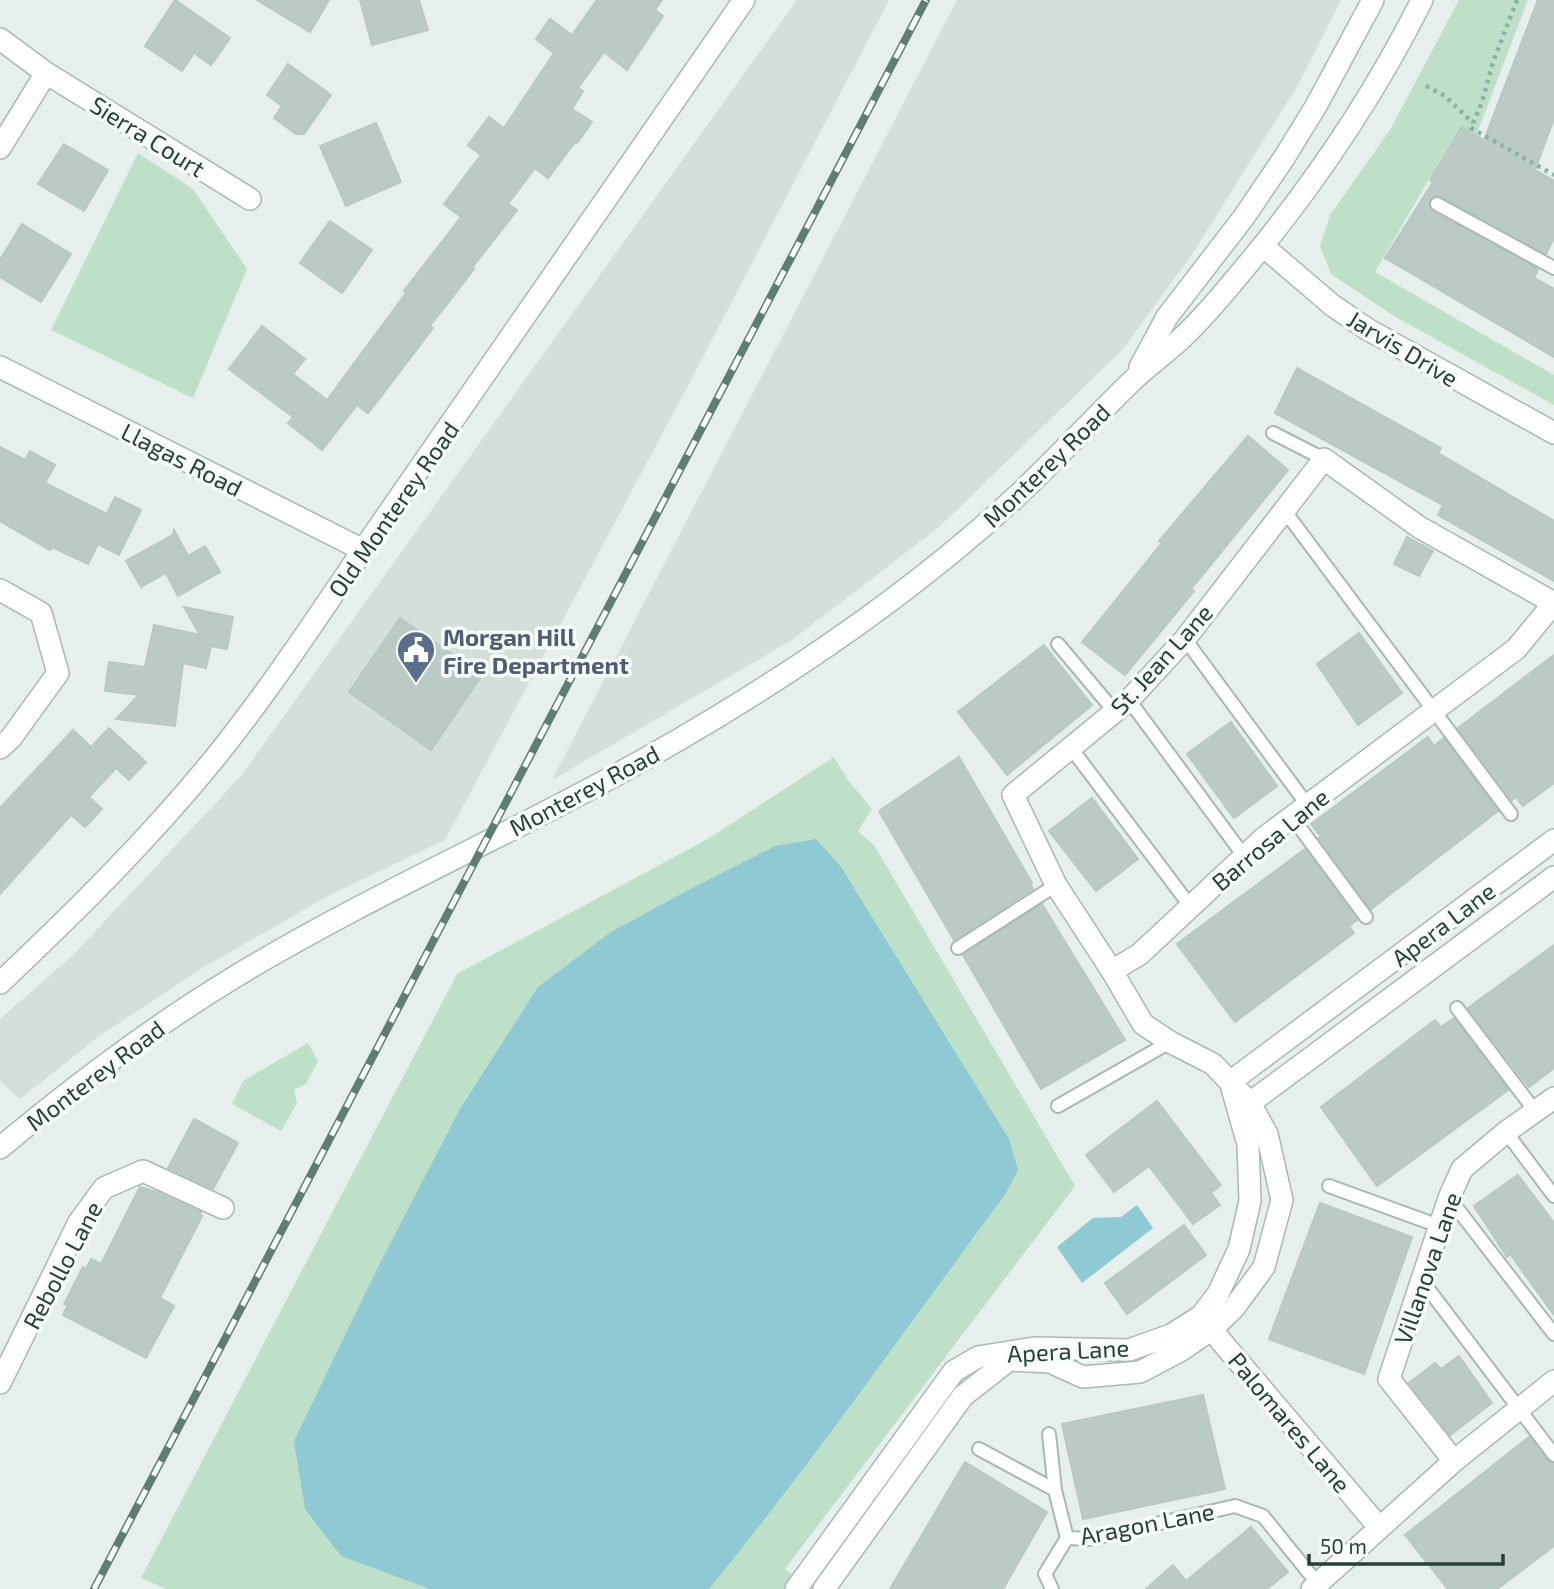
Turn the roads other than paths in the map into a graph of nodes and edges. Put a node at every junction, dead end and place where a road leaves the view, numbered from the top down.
1 (744, 0) edge
2 (1373, 0) edge
3 (1422, 0) edge
4 (0, 39) edge
5 (46, 73) junction
6 (0, 148) edge
7 (250, 199) dead end
8 (1437, 204) dead end
9 (1263, 246) junction
10 (1554, 268) edge
11 (0, 367) edge
12 (1132, 381) junction
13 (1273, 433) dead end
14 (1554, 433) edge
15 (1324, 459) junction
16 (1284, 510) junction
17 (363, 550) junction
18 (0, 590) edge
19 (1554, 603) edge
20 (1185, 639) junction
21 (1058, 643) dead end
22 (1122, 706) junction
23 (1433, 712) junction
24 (0, 748) edge
25 (1071, 748) junction
26 (1300, 811) junction
27 (1511, 814) dead end
28 (1554, 840) edge
29 (1244, 856) junction
30 (1554, 877) edge
31 (1056, 886) junction
32 (1191, 907) junction
33 (1366, 917) dead end
34 (958, 948) dead end
35 (1112, 971) junction
36 (0, 983) edge
37 (1457, 1008) dead end
38 (1170, 1042) junction
39 (1230, 1082) junction
40 (1554, 1098) edge
41 (1250, 1103) junction
42 (1058, 1106) dead end
43 (1535, 1111) junction
44 (1506, 1132) junction
45 (0, 1148) edge
46 (1329, 1186) dead end
47 (1554, 1196) edge
48 (1449, 1198) junction
49 (223, 1208) dead end
50 (1439, 1226) junction
51 (1423, 1282) junction
52 (1206, 1323) junction
53 (1554, 1334) edge
54 (1554, 1381) edge
55 (0, 1383) edge
56 (1518, 1408) junction
57 (1049, 1434) dead end
58 (979, 1449) dead end
59 (1554, 1455) edge
60 (1454, 1461) junction
61 (1055, 1490) junction
62 (1379, 1527) junction
63 (1067, 1538) junction
64 (1315, 1586) edge
65 (796, 1589) edge
66 (824, 1589) edge
67 (1052, 1589) edge

1 - 17 street, Old Monterey Road
2 - 12 street, Monterey Road
3 - 9 street, Monterey Road
4 - 5 street, Sierra Court
5 - 6 street
5 - 7 street, Sierra Court
8 - 10 lane
9 - 12 street, Monterey Road
9 - 14 street, Jarvis Drive
11 - 17 street, Llagas Road
12 - 45 street, Monterey Road
13 - 15 lane
15 - 16 street, St. Jean Lane
15 - 19 street
16 - 20 street, St. Jean Lane
16 - 23 lane
17 - 36 street, Old Monterey Road
18 - 24 street
19 - 23 street, Barrosa Lane
20 - 22 street, St. Jean Lane
20 - 26 lane
21 - 22 lane
22 - 25 street, St. Jean Lane
22 - 29 lane
23 - 26 street, Barrosa Lane
23 - 27 lane
25 - 31 street, St. Jean Lane
25 - 32 lane
26 - 29 street, Barrosa Lane
26 - 33 lane
28 - 39 street, Apera Lane
29 - 32 street, Barrosa Lane
30 - 41 street, Apera Lane
31 - 34 lane
31 - 35 street, St. Jean Lane
32 - 35 street, Barrosa Lane
35 - 38 street, St. Jean Lane
37 - 43 lane
38 - 39 street, St. Jean Lane
38 - 42 lane
39 - 41 street, Apera Lane
39 - 52 street, Apera Lane
40 - 43 street, Villanova Lane
41 - 52 street, Apera Lane
43 - 44 street, Villanova Lane
44 - 47 lane
44 - 48 street, Villanova Lane
46 - 50 lane
48 - 50 street, Villanova Lane
48 - 53 lane
49 - 55 street, Rebollo Lane
50 - 51 street, Villanova Lane
51 - 56 lane
51 - 60 street, Villanova Lane
52 - 62 street, Palomares Lane
52 - 65 street, Apera Lane
52 - 66 street, Apera Lane
54 - 56 street
56 - 59 lane
56 - 60 street
57 - 61 lane, Aragon Lane
58 - 61 lane
60 - 62 street
61 - 63 lane, Aragon Lane
62 - 64 street
63 - 64 lane, Aragon Lane
63 - 67 lane, Aragon Lane

